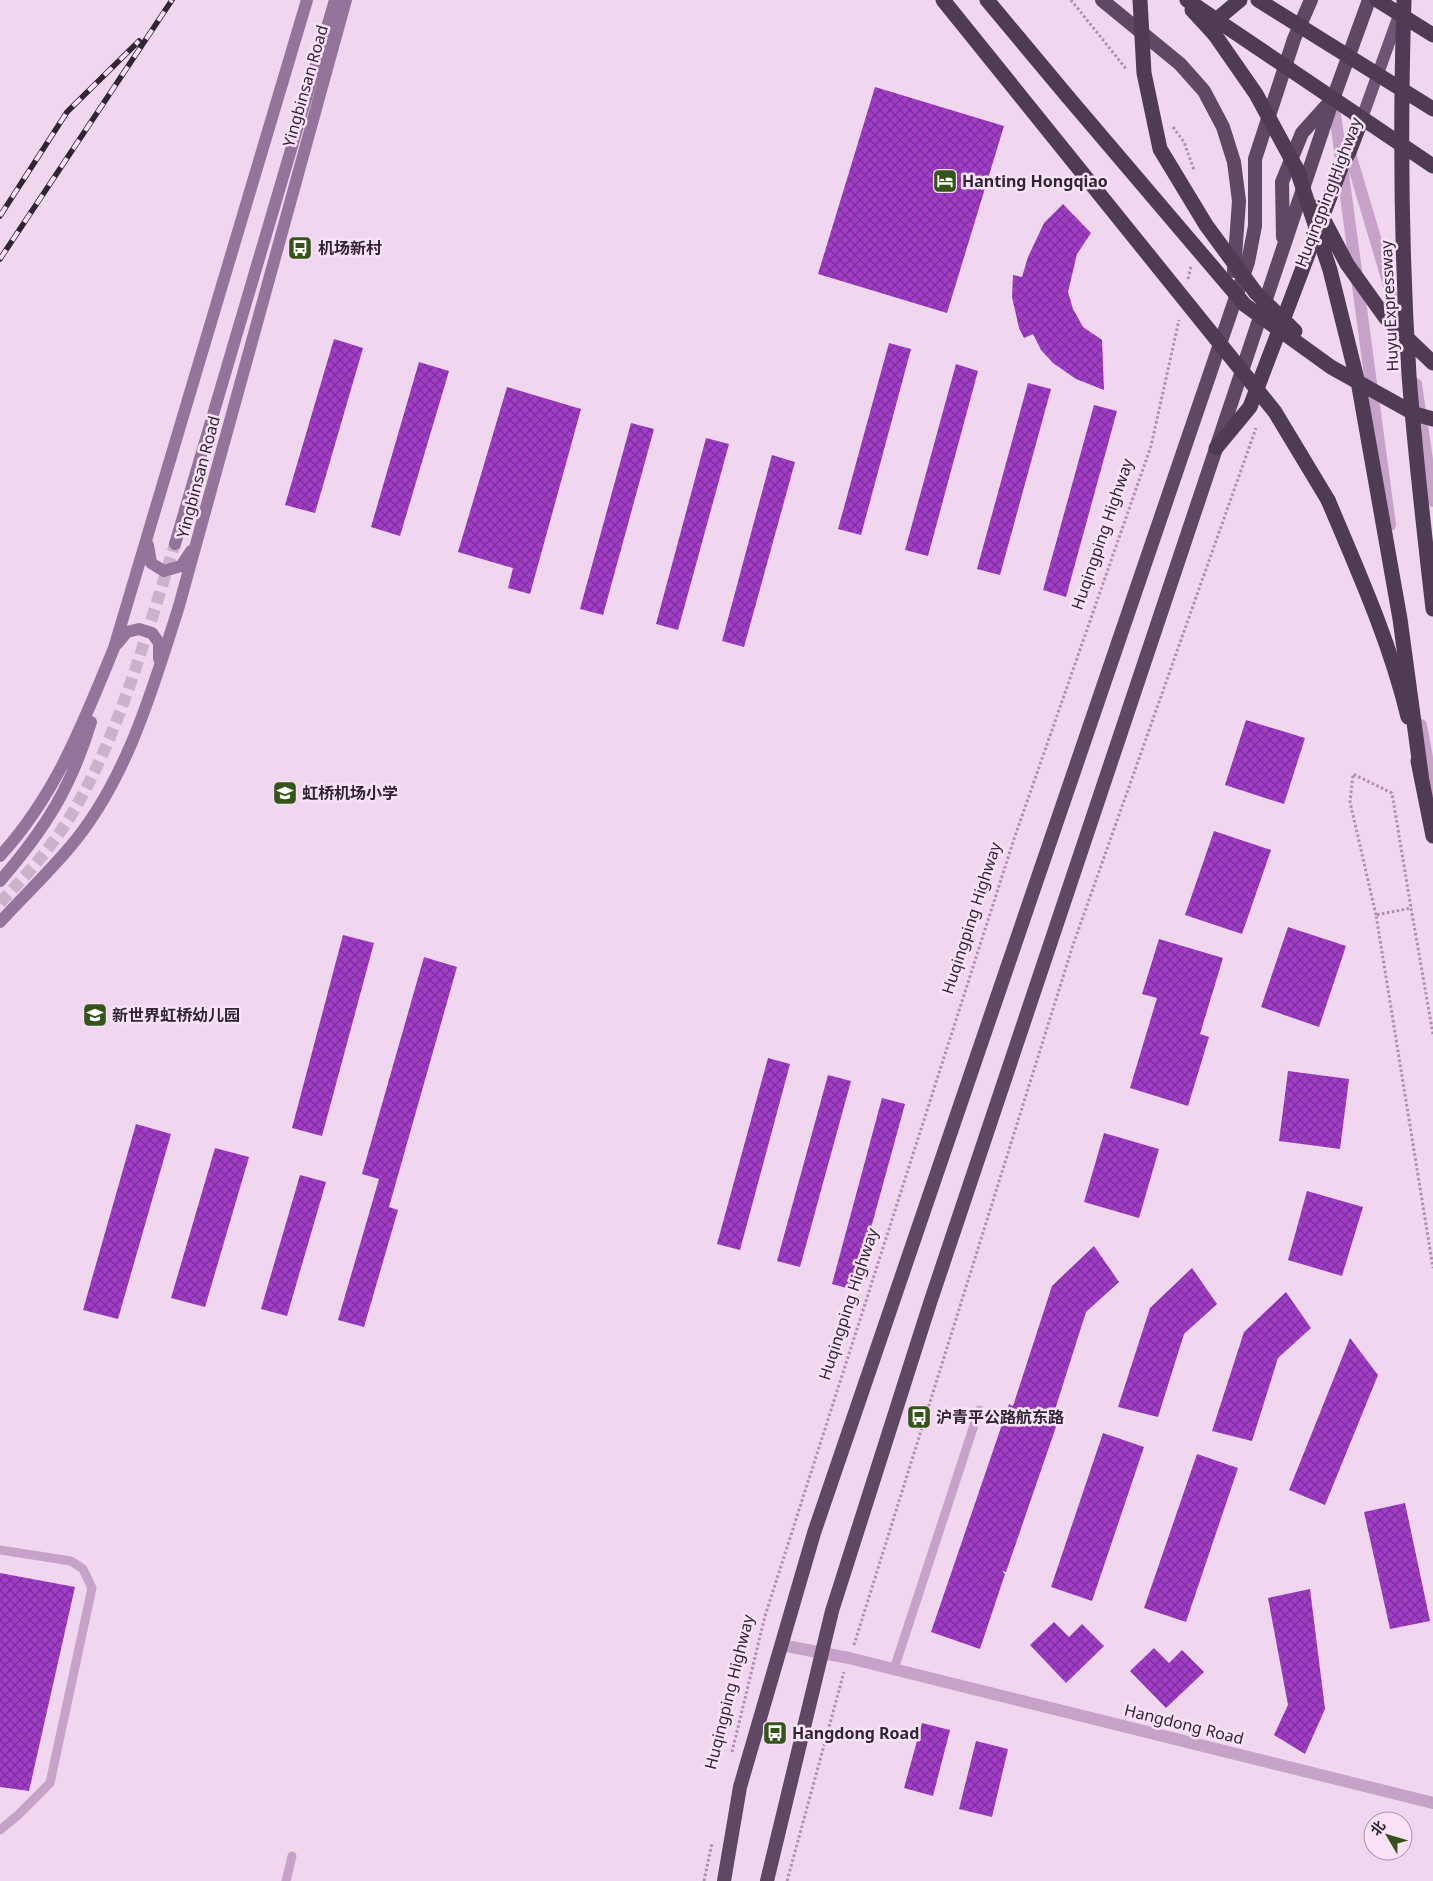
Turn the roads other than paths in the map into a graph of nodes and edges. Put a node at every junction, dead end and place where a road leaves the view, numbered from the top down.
1 (306, 0) edge
2 (335, 0) edge
3 (346, 0) edge
4 (943, 0) edge
5 (987, 0) edge
6 (1102, 0) edge
7 (1140, 0) edge
8 (1182, 0) edge
9 (1187, 0) edge
10 (1240, 0) edge
11 (1258, 0) edge
12 (1311, 0) edge
13 (1369, 0) edge
14 (1377, 0) edge
15 (1403, 0) edge
16 (1216, 20) junction
17 (1433, 35) edge
18 (1285, 66) junction
19 (1333, 99) junction
20 (1433, 109) edge
21 (1362, 118) junction
22 (1349, 152) junction
23 (1342, 165) junction
24 (1433, 166) edge
25 (1296, 167) junction
26 (1284, 246) junction
27 (1228, 320) junction
28 (1433, 363) edge
29 (1331, 367) junction
30 (1433, 419) edge
31 (1216, 448) junction
32 (1433, 501) edge
33 (155, 513) junction
34 (176, 544) tunnel mouth
35 (196, 544) junction
36 (1433, 609) edge
37 (114, 648) junction
38 (153, 690) junction
39 (1421, 774) junction
40 (1433, 790) edge
41 (1433, 836) edge
42 (0, 856) edge
43 (0, 881) edge
44 (0, 922) edge
45 (979, 1410) dead end
46 (0, 1550) edge
47 (780, 1645) junction
48 (823, 1652) junction
49 (894, 1669) junction
50 (1433, 1803) edge
51 (0, 1830) edge
52 (292, 1856) dead end
53 (286, 1881) edge
54 (724, 1881) edge
55 (767, 1881) edge

1 - 33 main road, Yingbinsan Road
2 - 34 main road
3 - 35 main road, Yingbinsan Road
4 - 39 highway, bridge
5 - 29 highway, bridge
6 - 27 highway
7 - 29 highway, bridge
8 - 25 highway, bridge
9 - 16 highway
10 - 16 highway
11 - 20 highway, bridge
12 - 18 highway
13 - 19 highway, Huqingping Highway
14 - 17 highway, bridge
15 - 21 main road
15 - 36 highway, Huyu Expressway, bridge
16 - 18 highway
18 - 19 highway
18 - 27 highway
19 - 21 highway
19 - 22 street
19 - 23 street
19 - 26 highway, Huqingping Highway
19 - 26 highway, Huqingping Highway
21 - 22 highway
21 - 24 highway
22 - 23 highway
22 - 32 street
23 - 31 highway
23 - 40 street
25 - 28 highway, bridge
25 - 39 highway, bridge
26 - 31 highway, Huqingping Highway
27 - 47 highway
29 - 30 highway, bridge
31 - 48 highway, Huqingping Highway
33 - 35 main road
33 - 37 main road, Yingbinsan Road
35 - 38 main road, Yingbinsan Road
37 - 38 main road
37 - 42 main road, Yingbinsan Road
37 - 43 main road
38 - 44 main road, Yingbinsan Road
39 - 41 highway
45 - 49 lane
46 - 51 lane
47 - 48 street, Hangdong Road
47 - 54 highway
48 - 49 street, Hangdong Road
48 - 55 highway, Huqingping Highway
49 - 50 street, Hangdong Road
52 - 53 lane

